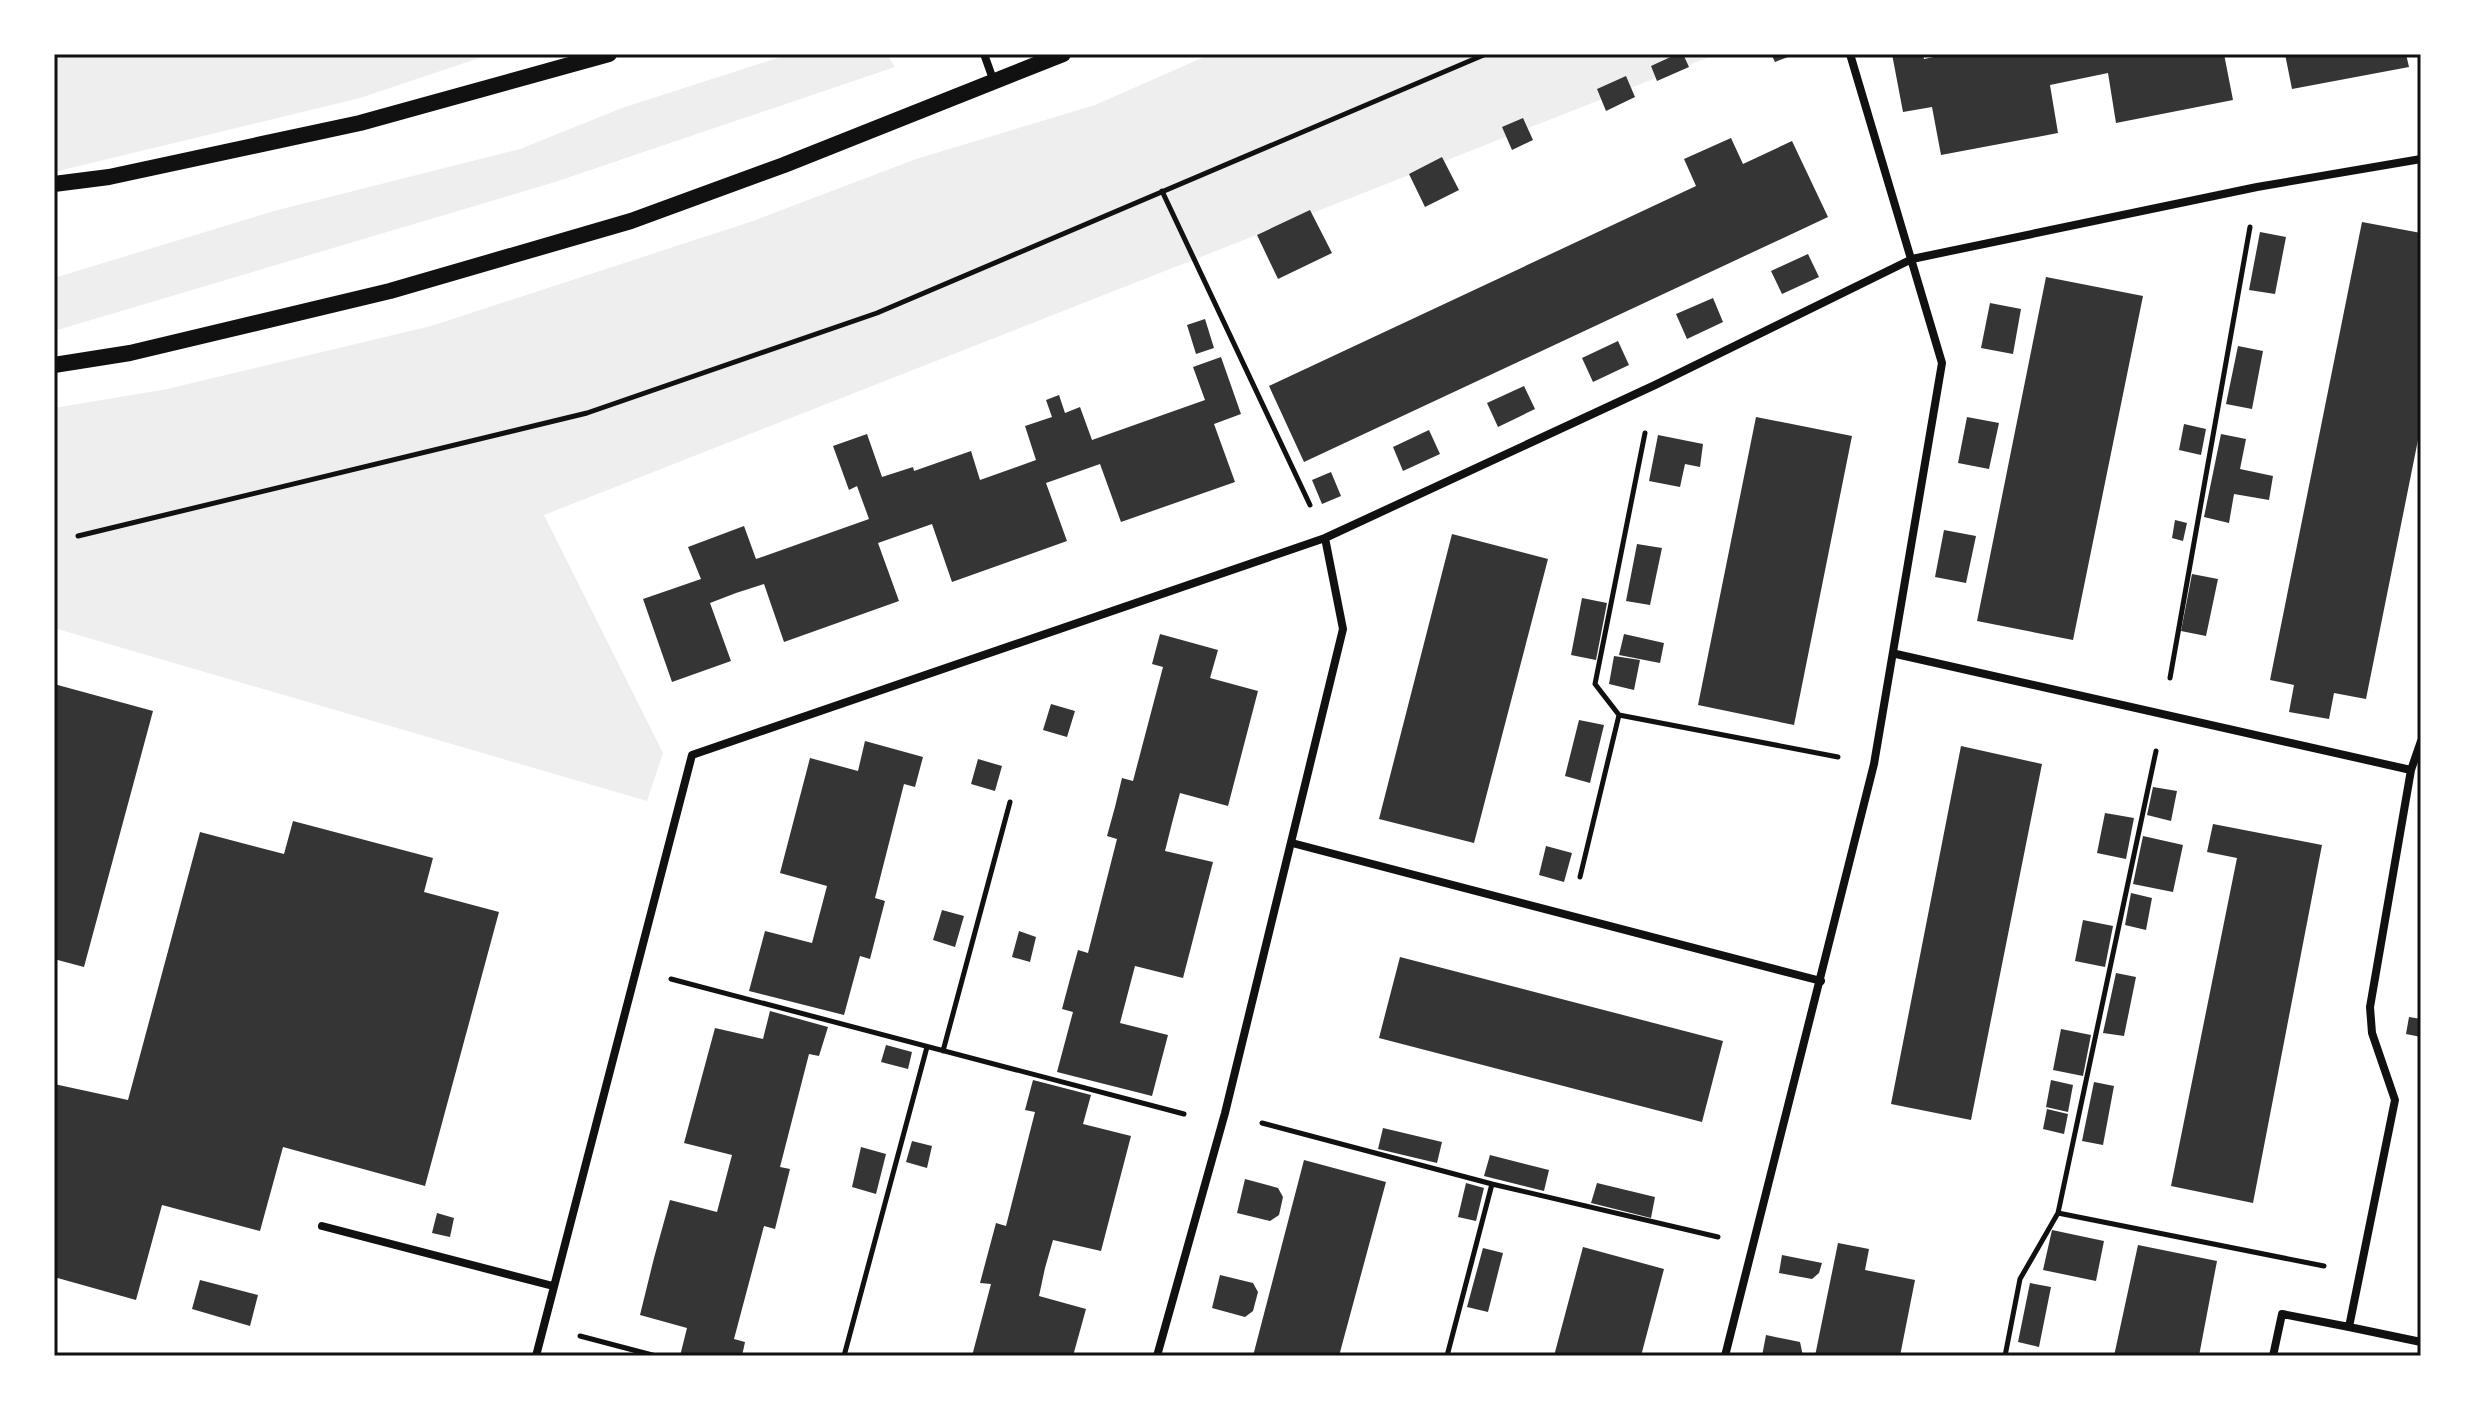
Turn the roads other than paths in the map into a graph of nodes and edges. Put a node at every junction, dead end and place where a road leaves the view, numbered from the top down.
1 (609, 54) edge
2 (984, 54) edge
3 (1063, 54) edge
4 (1850, 54) edge
5 (994, 82) junction
6 (2421, 159) edge
7 (54, 184) edge
8 (1912, 259) junction
9 (54, 365) edge
10 (1325, 538) junction
11 (1896, 654) junction
12 (2421, 741) edge
13 (2411, 770) junction
14 (1292, 843) junction
15 (1821, 981) junction
16 (322, 1226) dead end
17 (553, 1286) junction
18 (2349, 1327) junction
19 (2421, 1342) edge
20 (536, 1356) edge
21 (1157, 1356) edge
22 (1725, 1356) edge
23 (2273, 1356) edge

1 - 7 main road
2 - 5 street
3 - 5 main road
4 - 8 street
5 - 9 main road
6 - 8 street
8 - 10 street
8 - 11 street
10 - 14 street
10 - 17 street
11 - 13 street
11 - 15 street
12 - 13 street
13 - 18 street
14 - 15 street
14 - 21 street
15 - 22 street
16 - 17 street
17 - 20 street
18 - 19 street
18 - 23 street

